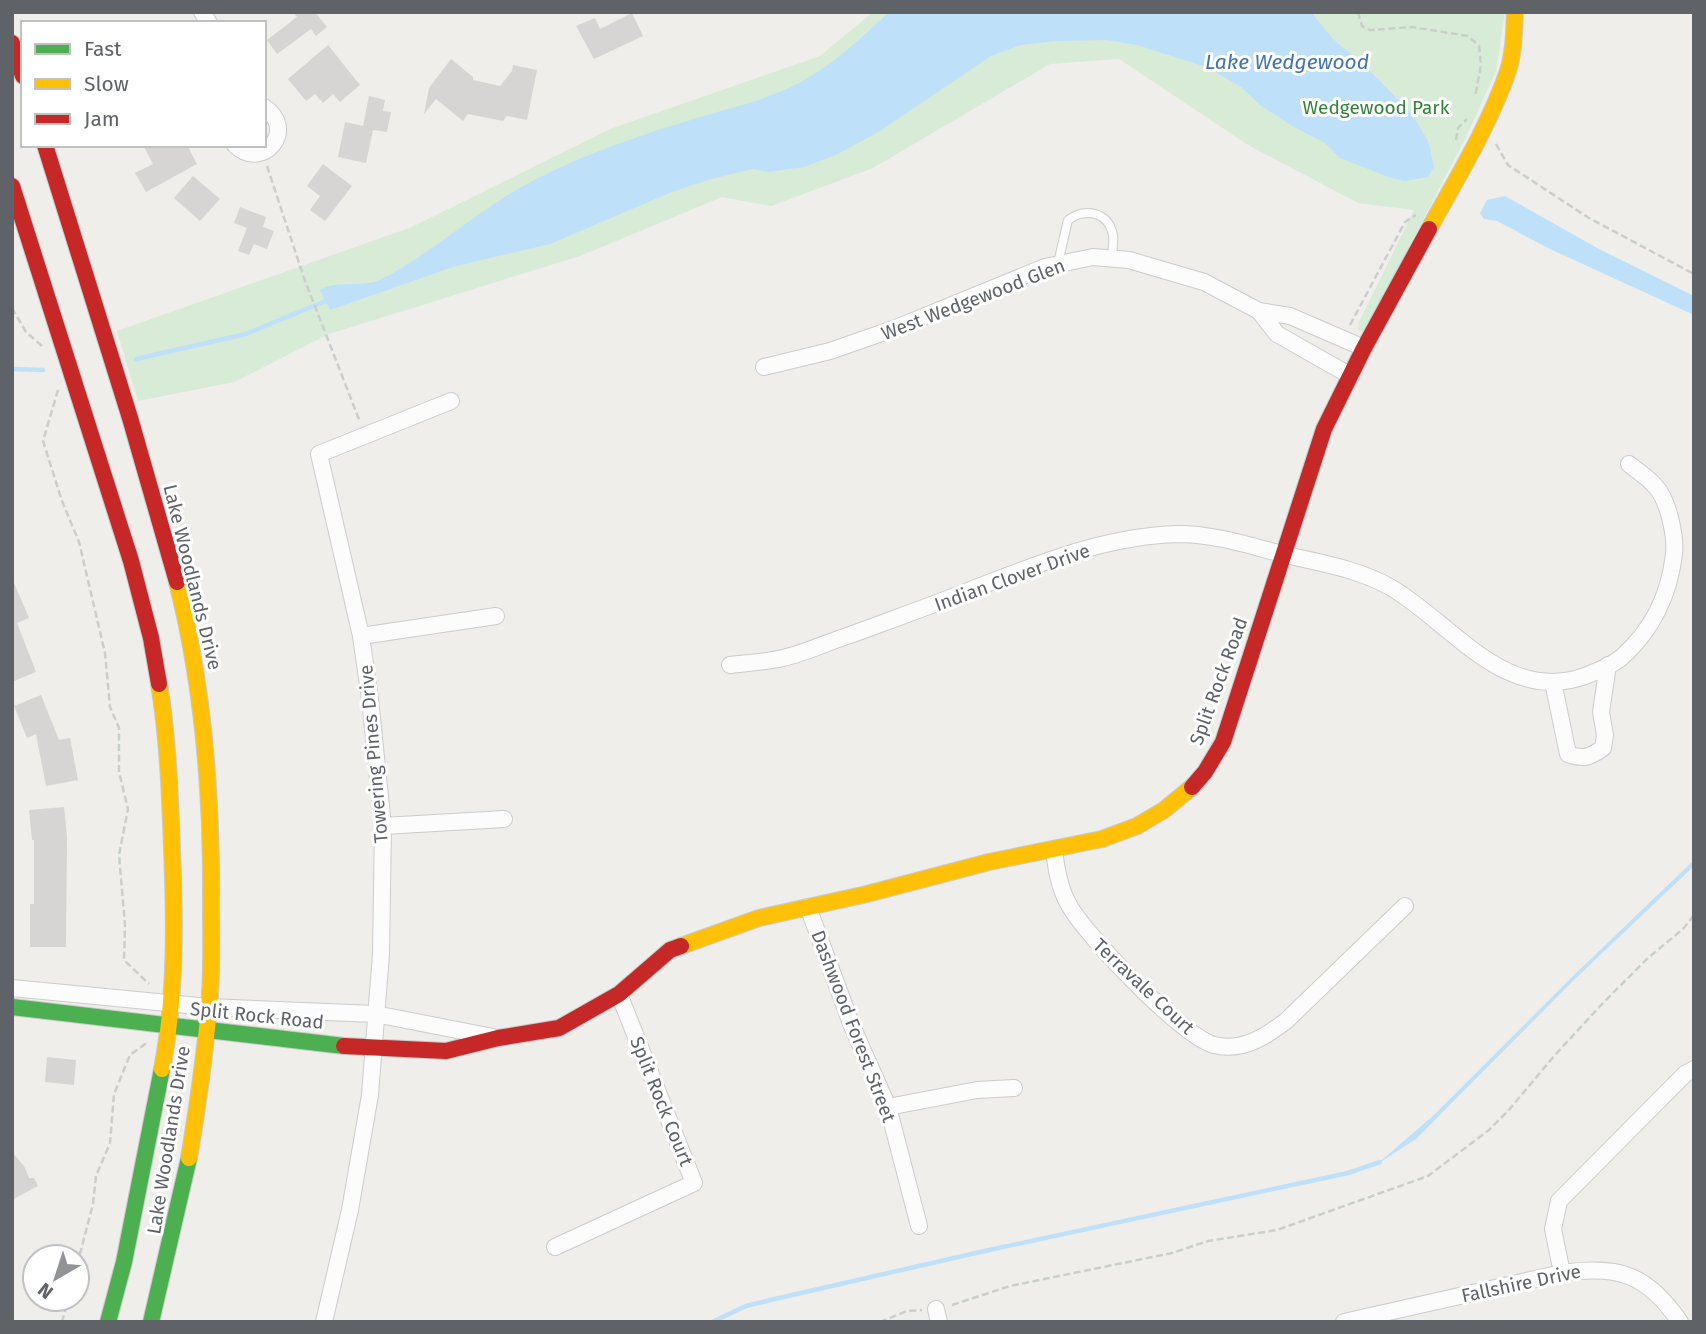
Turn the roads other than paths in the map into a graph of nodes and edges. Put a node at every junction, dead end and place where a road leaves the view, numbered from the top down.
1 (1516, 12) edge
2 (12, 43) edge
3 (21, 70) edge
4 (266, 108) edge
5 (46, 147) edge
6 (238, 147) edge
7 (12, 186) edge
8 (1112, 258) junction
9 (1058, 264) junction
10 (1259, 311) junction
11 (1364, 348) junction
12 (764, 366) dead end
13 (1351, 376) junction
14 (450, 401) dead end
15 (1629, 464) dead end
16 (1284, 554) junction
17 (496, 616) dead end
18 (360, 636) junction
19 (730, 665) dead end
20 (1608, 665) junction
21 (1553, 682) junction
22 (504, 819) dead end
23 (383, 826) junction
24 (1054, 849) junction
25 (1405, 906) dead end
26 (808, 907) junction
27 (12, 988) edge
28 (619, 994) junction
29 (172, 1002) junction
30 (12, 1007) edge
31 (209, 1007) junction
32 (375, 1014) junction
33 (170, 1027) junction
34 (206, 1031) junction
35 (498, 1038) junction
36 (373, 1049) junction
37 (1694, 1069) edge
38 (1014, 1088) dead end
39 (888, 1107) junction
40 (919, 1226) dead end
41 (555, 1247) dead end
42 (1562, 1273) junction
43 (108, 1322) edge
44 (151, 1322) edge
45 (324, 1322) edge
46 (1343, 1322) edge
47 (1680, 1322) edge

1 - 11 main road, Split Rock Road
2 - 3 main road
4 - 6 street
5 - 31 main road, Lake Woodlands Drive
7 - 29 main road, Lake Woodlands Drive
8 - 9 street, West Wedgewood Glen
8 - 9 lane
8 - 10 street, West Wedgewood Glen
9 - 12 street, West Wedgewood Glen
10 - 11 street, West Wedgewood Glen
10 - 13 street, West Wedgewood Glen
11 - 13 main road, Split Rock Road
13 - 16 main road, Split Rock Road
14 - 18 street, Towering Pines Drive
15 - 20 street, Indian Clover Drive
16 - 19 street, Indian Clover Drive
16 - 21 street, Indian Clover Drive
16 - 24 main road, Split Rock Road
17 - 18 street
18 - 23 street, Towering Pines Drive
20 - 21 street, Indian Clover Drive
20 - 21 street
22 - 23 street
23 - 32 street, Towering Pines Drive
24 - 25 street, Terravale Court
24 - 26 main road, Split Rock Road
26 - 28 main road, Split Rock Road
26 - 39 street, Dashwood Forest Street
27 - 29 street, Split Rock Road
28 - 35 main road, Split Rock Road
28 - 41 street, Split Rock Court
29 - 31 street, Split Rock Road
29 - 33 main road, Lake Woodlands Drive
30 - 33 main road, Split Rock Road
31 - 32 street, Split Rock Road
31 - 34 main road, Lake Woodlands Drive
32 - 35 street, Split Rock Road
32 - 36 street, Towering Pines Drive
33 - 34 main road, Split Rock Road
33 - 43 main road, Lake Woodlands Drive
34 - 36 main road, Split Rock Road
34 - 44 main road, Lake Woodlands Drive
35 - 36 main road, Split Rock Road
36 - 45 street, Towering Pines Drive
37 - 42 street
38 - 39 street
39 - 40 street, Dashwood Forest Street
42 - 46 street, Fallshire Drive
42 - 47 street, Fallshire Drive

